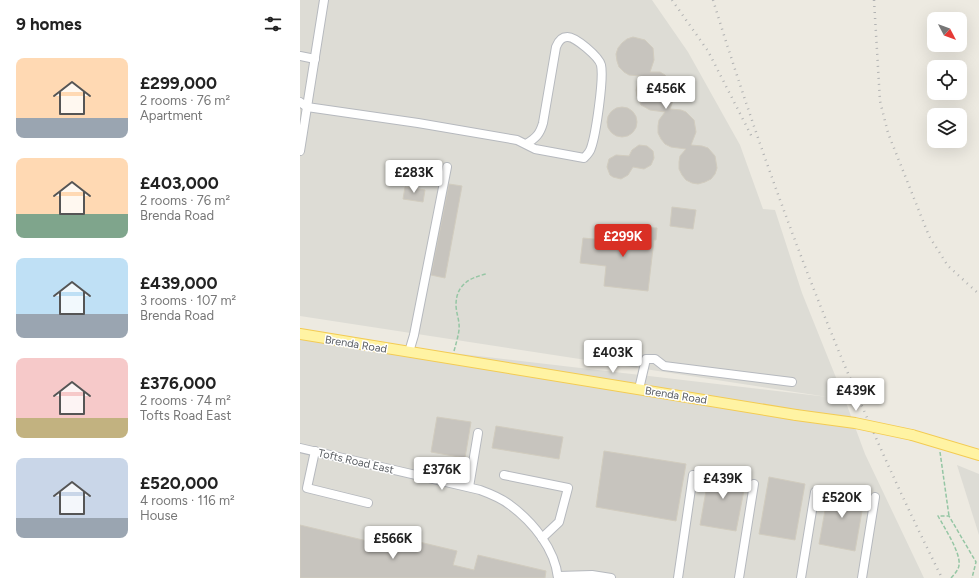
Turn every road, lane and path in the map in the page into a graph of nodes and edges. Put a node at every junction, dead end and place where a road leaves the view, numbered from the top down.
1 (324, 0) edge
2 (300, 56) edge
3 (314, 59) junction
4 (303, 105) edge
5 (526, 144) junction
6 (300, 151) edge
7 (447, 167) dead end
8 (486, 274) dead end
9 (300, 334) edge
10 (409, 352) junction
11 (452, 359) junction
12 (792, 382) dead end
13 (639, 389) junction
14 (478, 432) dead end
15 (938, 442) junction
16 (300, 448) edge
17 (315, 451) junction
18 (979, 454) edge
19 (504, 475) dead end
20 (693, 475) dead end
21 (754, 484) dead end
22 (469, 487) junction
23 (303, 488) edge
24 (815, 492) dead end
25 (875, 497) dead end
26 (368, 503) dead end
27 (949, 516) junction
28 (542, 538) junction
29 (592, 576) edge
30 (558, 577) edge
31 (611, 578) edge
32 (678, 578) edge
33 (739, 578) edge
34 (802, 578) edge
35 (862, 578) edge
36 (951, 578) edge
37 (972, 578) edge

1 - 3 street
2 - 3 street
3 - 4 street
4 - 5 street
4 - 6 street
5 - 5 street
7 - 10 street
8 - 11 path
9 - 10 main road, Brenda Road
10 - 11 main road, Brenda Road
11 - 13 main road, Brenda Road
12 - 13 street
13 - 15 main road, Brenda Road, bridge
14 - 22 street
15 - 18 main road, Brenda Road
15 - 27 path
16 - 17 street, Tofts Road East
17 - 22 street, Tofts Road East
17 - 23 street
19 - 28 street
20 - 32 street
21 - 33 street
22 - 28 street, Tofts Road East
23 - 26 street
24 - 34 street
25 - 35 street
27 - 36 path
27 - 37 path
28 - 30 street, Tofts Road East
29 - 30 street
29 - 31 street

